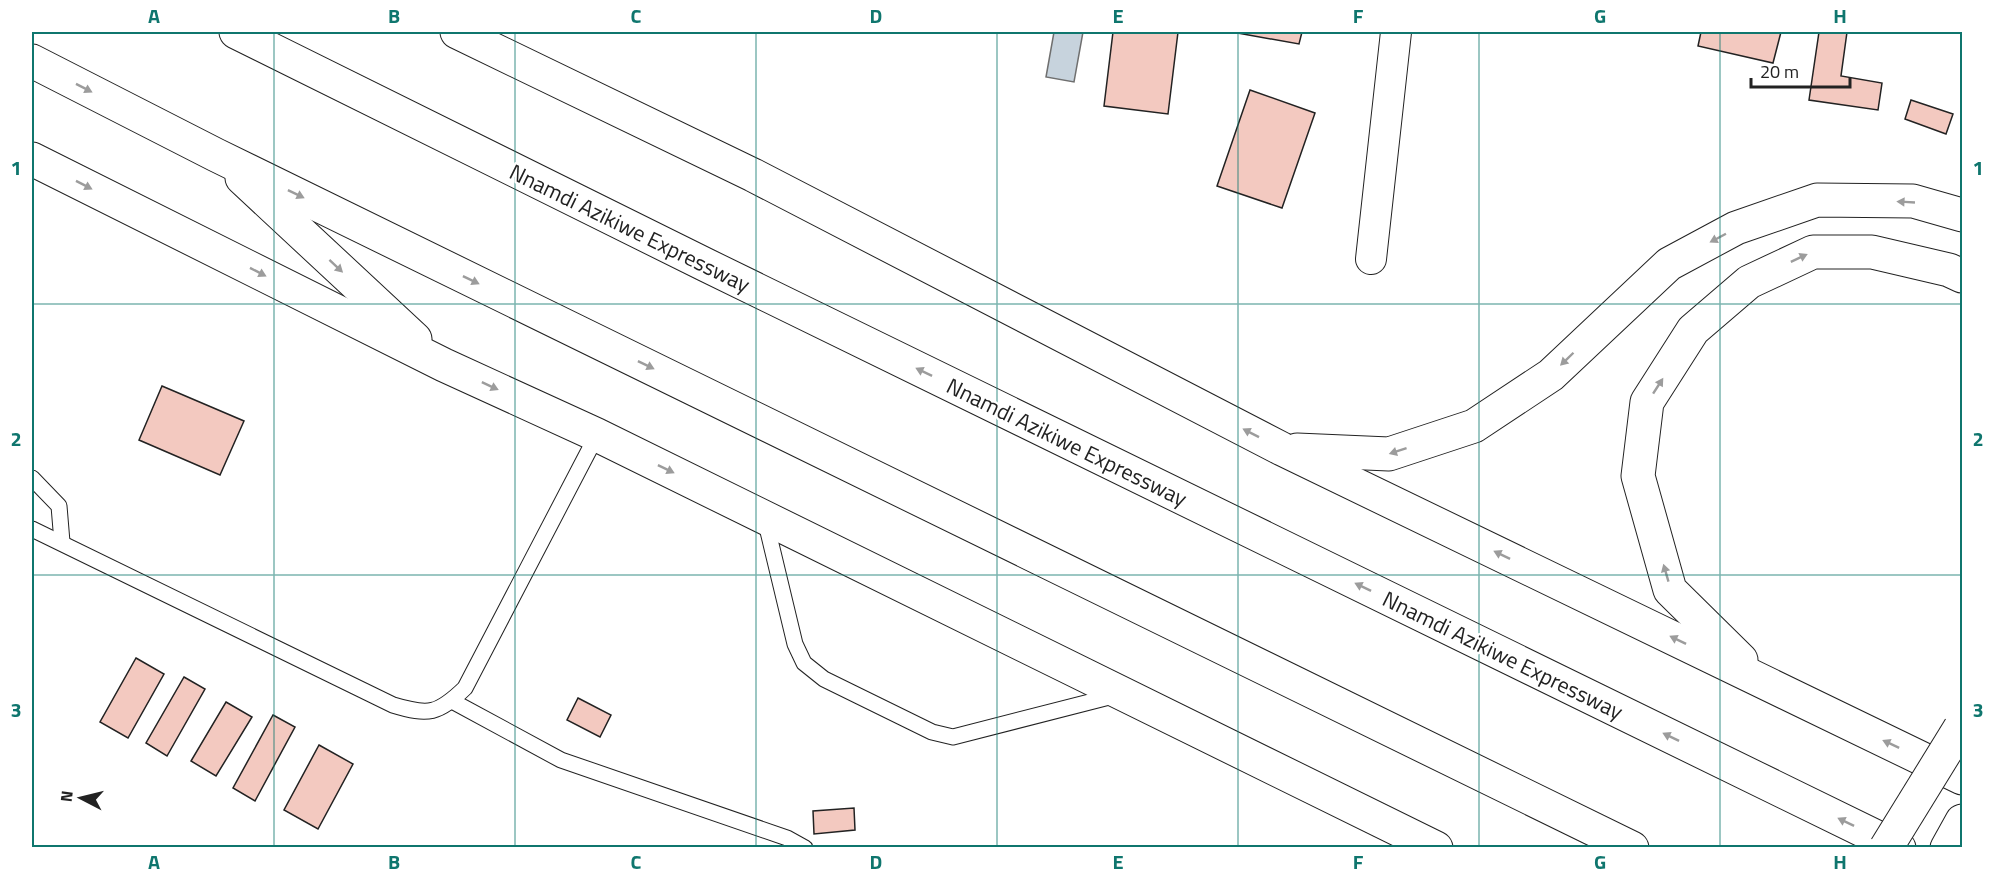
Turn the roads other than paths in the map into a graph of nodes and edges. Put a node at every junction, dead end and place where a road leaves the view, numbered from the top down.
1 (236, 32) edge
2 (457, 32) edge
3 (1396, 32) edge
4 (32, 61) edge
5 (216, 155) junction
6 (32, 159) edge
7 (1962, 214) edge
8 (1371, 259) dead end
9 (1962, 276) edge
10 (444, 365) junction
11 (597, 435) junction
12 (1282, 449) junction
13 (32, 478) edge
14 (765, 517) junction
15 (32, 529) edge
16 (62, 542) junction
17 (1759, 679) junction
18 (1122, 693) junction
19 (452, 701) junction
20 (1961, 727) edge
21 (1962, 778) edge
22 (1962, 821) edge
23 (806, 848) edge
24 (1436, 848) edge
25 (1632, 848) edge
26 (1886, 848) edge
27 (1899, 848) edge
28 (1947, 848) edge

27 -> 1 main road, Nnamdi Azikiwe Expressway
12 -> 2 main road
3 - 8 street
4 -> 5 main road
5 -> 10 main road
5 -> 25 main road
6 -> 10 main road
7 -> 12 main road
17 -> 9 main road
10 -> 11 main road
11 -> 14 main road
11 - 19 lane
17 -> 12 main road
13 - 16 lane
14 - 18 main road
14 - 18 lane
15 - 16 lane
16 - 19 lane
21 -> 17 main road
18 - 24 main road
19 - 23 lane
20 - 26 main road, bridge
22 - 28 main road

